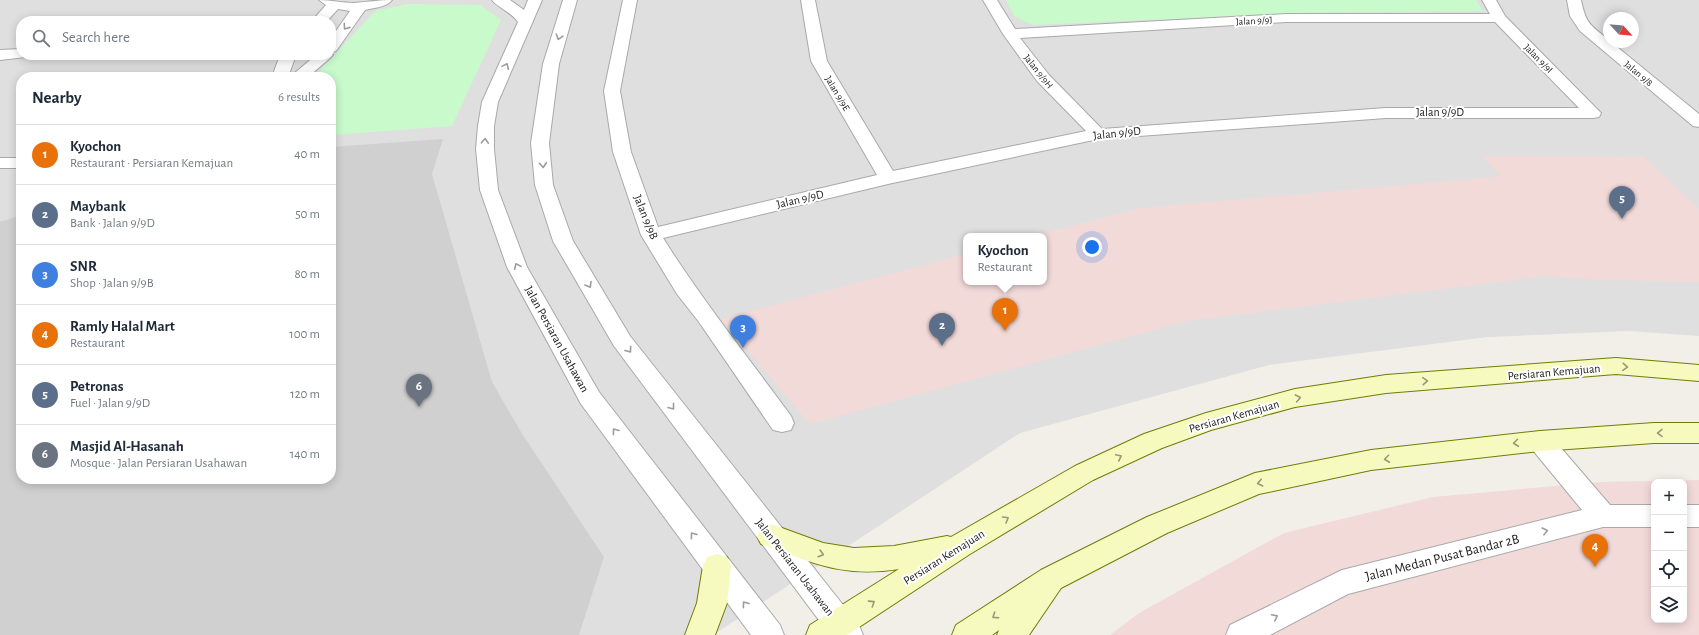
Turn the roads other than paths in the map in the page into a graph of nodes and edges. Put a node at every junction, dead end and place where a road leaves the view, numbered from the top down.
1 (385, 0) edge
2 (499, 0) edge
3 (630, 0) edge
4 (808, 0) edge
5 (990, 0) edge
6 (1489, 0) edge
7 (1574, 0) edge
8 (330, 2) edge
9 (571, 2) edge
10 (361, 6) junction
11 (530, 10) edge
12 (322, 16) edge
13 (1499, 18) junction
14 (1010, 34) junction
15 (336, 41) edge
16 (16, 54) edge
17 (0, 55) edge
18 (286, 60) edge
19 (319, 60) edge
20 (282, 72) edge
21 (304, 72) edge
22 (1593, 113) joint
23 (1699, 122) edge
24 (1098, 134) junction
25 (0, 163) edge
26 (16, 163) edge
27 (888, 178) junction
28 (651, 235) junction
29 (1699, 373) edge
30 (782, 423) dead end
31 (1699, 433) edge
32 (1540, 441) junction
33 (1603, 516) junction
34 (1651, 516) edge
35 (1687, 516) edge
36 (1699, 516) edge
37 (771, 536) junction
38 (960, 546) junction
39 (717, 566) junction
40 (1051, 579) junction
41 (836, 631) edge
42 (700, 635) edge
43 (769, 635) edge
44 (967, 635) edge
45 (1012, 635) edge
46 (1241, 635) edge

1 - 10 street
2 - 11 street
3 - 28 street, Jalan 9/9B
4 - 27 street, Jalan 9/9E
5 - 14 street, Jalan 9/9H
6 - 13 street, Jalan 9/9I
7 - 23 street, Jalan 9/8
8 - 10 street
8 - 12 street
9 -> 37 street, Jalan Persiaran Usahawan
10 -> 15 street
39 -> 11 street, Jalan Persiaran Usahawan
13 - 14 street, Jalan 9/9J
13 - 22 street, Jalan 9/9I
14 - 24 street, Jalan 9/9H
16 - 17 street
18 - 20 street
19 - 21 street
22 - 24 street, Jalan 9/9D
24 - 27 street, Jalan 9/9D
25 - 26 street
27 - 28 street, Jalan 9/9D
28 - 30 street, Jalan 9/9B
38 -> 29 main road, Persiaran Kemajuan
31 -> 32 main road
32 - 33 street
32 -> 40 main road
33 - 34 street, Jalan Medan Pusat Bandar 2B
46 -> 33 street, Jalan Medan Pusat Bandar 2B
35 - 36 street
37 -> 38 main road
37 - 41 street, Jalan Persiaran Usahawan
41 -> 38 main road, Persiaran Kemajuan
39 - 42 main road
43 -> 39 street, Jalan Persiaran Usahawan
40 -> 44 main road
40 - 45 main road

